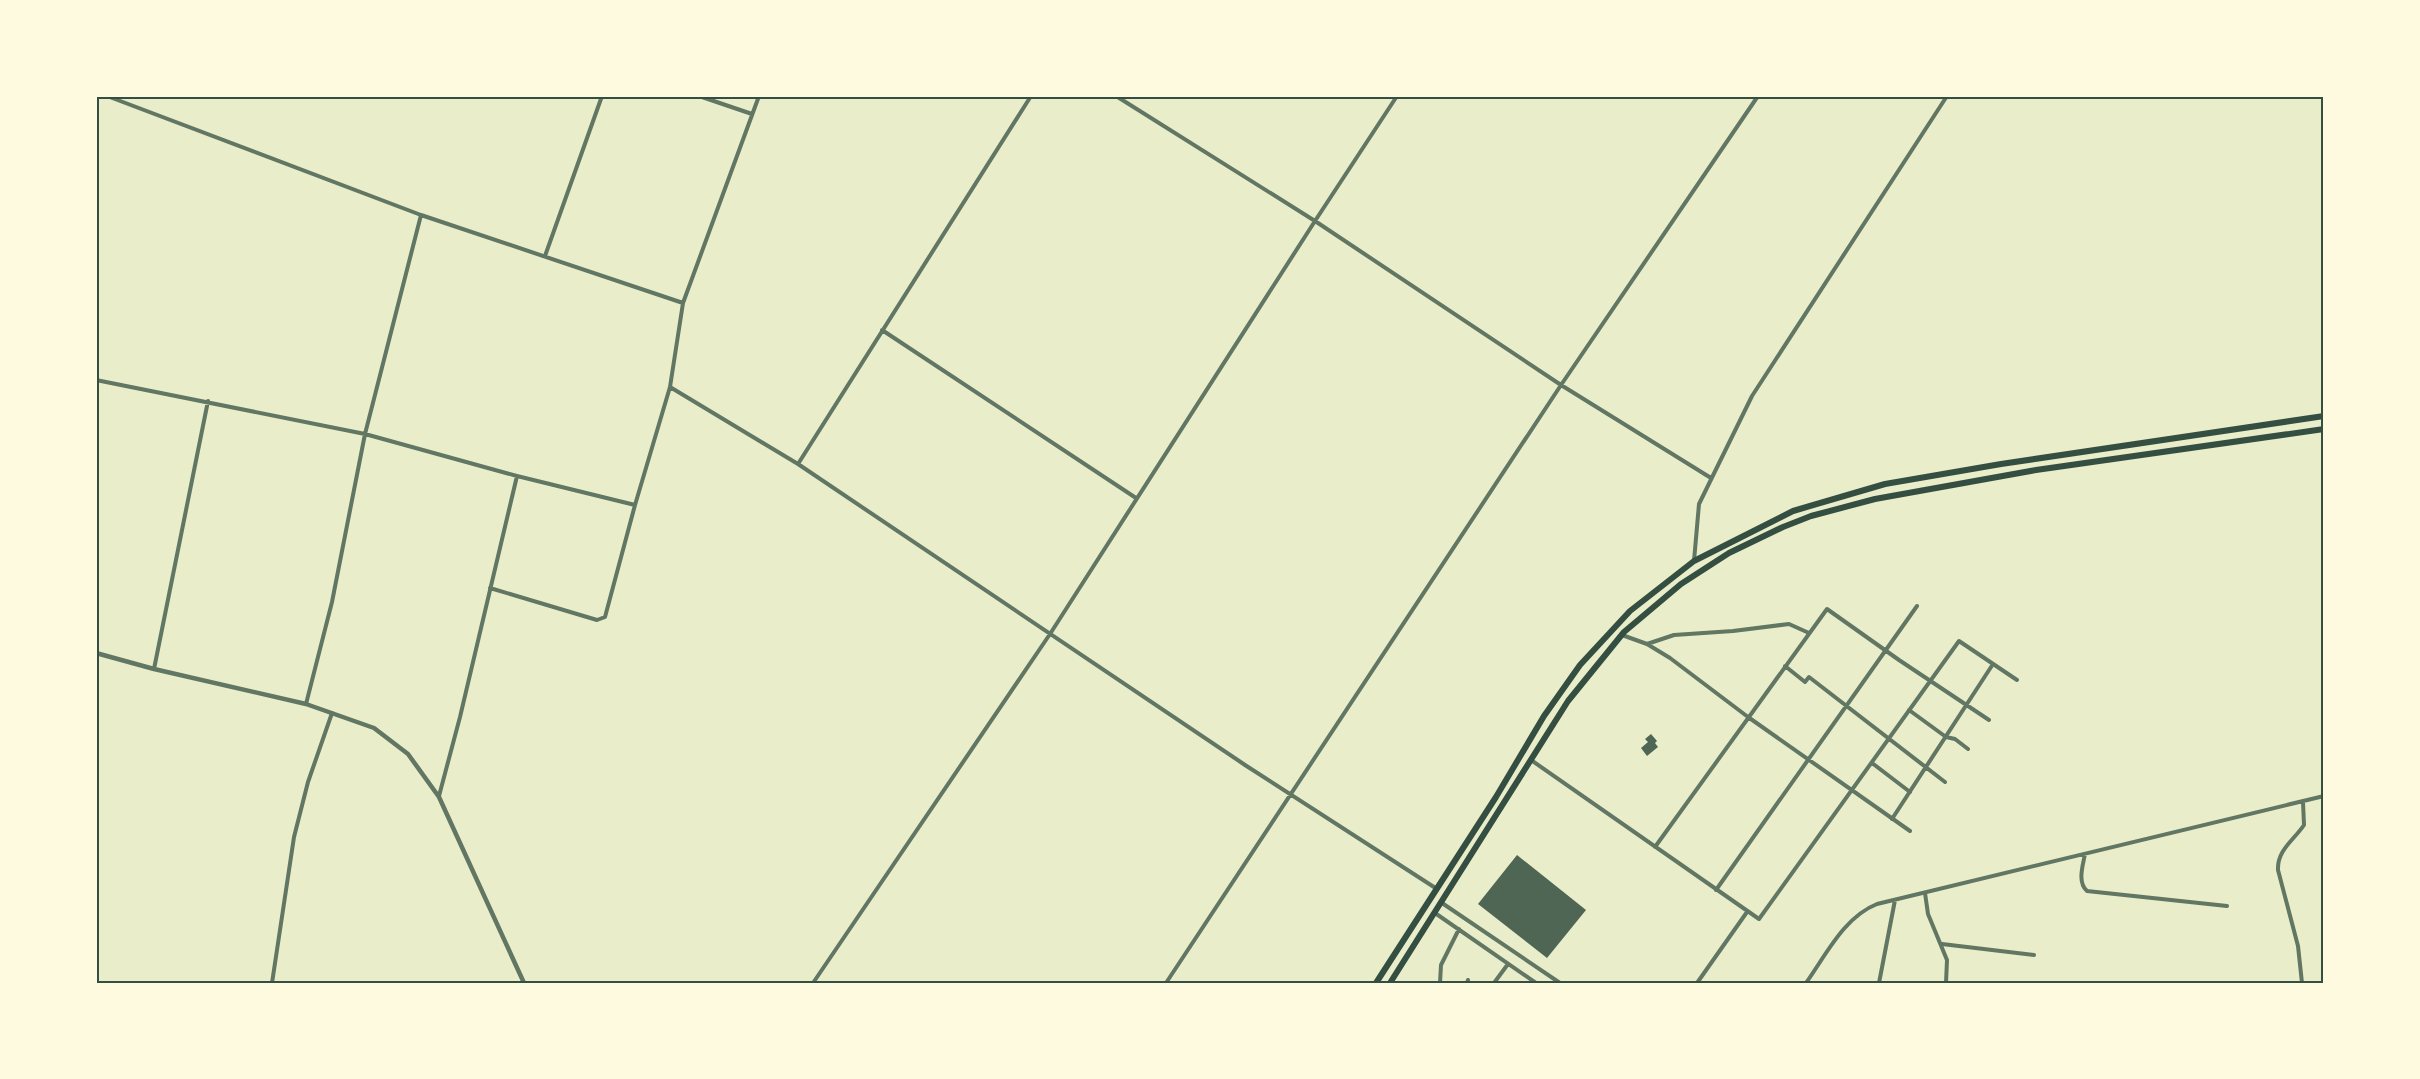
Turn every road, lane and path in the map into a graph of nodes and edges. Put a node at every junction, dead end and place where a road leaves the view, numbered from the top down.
1 (107, 96) edge
2 (602, 96) edge
3 (699, 96) edge
4 (759, 96) edge
5 (1031, 96) edge
6 (1116, 96) edge
7 (1397, 96) edge
8 (1758, 96) edge
9 (1947, 96) edge
10 (752, 114) junction
11 (422, 215) junction
12 (1315, 221) junction
13 (545, 256) junction
14 (683, 303) junction
15 (882, 330) junction
16 (96, 380) edge
17 (1561, 385) junction
18 (670, 387) junction
19 (208, 401) junction
20 (2324, 416) edge
21 (2324, 429) edge
22 (365, 435) junction
23 (798, 464) junction
24 (2001, 464) junction
25 (517, 476) junction
26 (2001, 476) junction
27 (1711, 478) junction
28 (1885, 484) junction
29 (1887, 497) junction
30 (1136, 498) junction
31 (634, 505) junction
32 (1694, 561) junction
33 (1675, 576) junction
34 (1681, 584) junction
35 (490, 588) junction
36 (1917, 606) dead end
37 (1809, 633) junction
38 (1050, 634) junction
39 (1622, 635) junction
40 (1647, 644) junction
41 (1885, 651) junction
42 (96, 653) edge
43 (1993, 664) junction
44 (1785, 666) junction
45 (154, 669) junction
46 (2017, 680) dead end
47 (1930, 681) junction
48 (306, 704) junction
49 (1845, 705) junction
50 (1966, 705) junction
51 (1909, 710) junction
52 (332, 713) junction
53 (1748, 717) junction
54 (1989, 720) dead end
55 (1946, 737) junction
56 (1890, 739) junction
57 (1968, 748) dead end
58 (1808, 758) junction
59 (1531, 760) junction
60 (1872, 763) junction
61 (1927, 767) junction
62 (1945, 782) dead end
63 (1853, 791) junction
64 (1910, 792) junction
65 (1290, 795) junction
66 (2324, 796) edge
67 (439, 797) junction
68 (2303, 802) junction
69 (1892, 819) junction
70 (1910, 831) dead end
71 (1654, 848) junction
72 (2085, 854) junction
73 (1438, 890) junction
74 (1716, 891) junction
75 (1925, 893) junction
76 (1895, 900) junction
77 (1442, 903) junction
78 (2227, 906) dead end
79 (1747, 912) junction
80 (1435, 913) junction
81 (1459, 929) junction
82 (1942, 944) junction
83 (2034, 955) dead end
84 (1508, 964) junction
85 (272, 983) edge
86 (524, 983) edge
87 (813, 983) edge
88 (1166, 983) edge
89 (1377, 983) edge
90 (1390, 983) edge
91 (1440, 983) edge
92 (1494, 983) edge
93 (1536, 983) edge
94 (1560, 983) edge
95 (1697, 983) edge
96 (1806, 983) edge
97 (1879, 983) edge
98 (1946, 983) edge
99 (2302, 983) edge

1 - 11 street
2 - 13 street
3 - 10 street
4 - 10 street
5 - 15 street
6 - 12 street
7 - 12 street
8 - 17 street
9 - 27 street
10 - 14 street
11 - 13 street
11 - 22 street
12 - 17 street
12 - 30 street
13 - 14 street
14 - 18 street
15 - 23 street
15 - 30 street
16 - 19 street
17 - 27 street
17 - 65 street
18 - 23 street
18 - 31 street
19 - 22 street
19 - 45 street
20 - 24 main road
21 - 26 main road
22 - 25 street
22 - 48 street
23 - 38 street
24 - 26 main road
24 - 28 main road
25 - 31 street
25 - 35 street
26 - 29 main road
27 - 32 street
28 - 29 main road
28 - 32 main road
29 - 34 main road
30 - 38 street
31 - 35 street
32 - 33 main road
33 - 34 main road
33 - 73 main road
34 - 39 main road
35 - 67 street
36 - 41 street
37 - 40 street
37 - 41 street
37 - 44 street
38 - 65 street
38 - 87 street
39 - 40 street
39 - 59 main road
40 - 53 street
41 - 47 street
41 - 49 street
42 - 45 street
43 - 46 street
43 - 47 street
43 - 50 street
44 - 49 street
44 - 53 street
45 - 48 street
47 - 50 street
47 - 51 street
48 - 52 street
49 - 56 street
49 - 58 street
50 - 54 street
50 - 55 street
51 - 55 street
51 - 56 street
52 - 67 street
52 - 85 street
53 - 58 street
53 - 71 street
55 - 57 street
55 - 61 street
56 - 60 street
56 - 61 street
58 - 63 street
58 - 74 street
59 - 71 street
59 - 77 main road
60 - 63 street
60 - 64 street
61 - 62 street
61 - 64 street
63 - 69 street
63 - 79 street
64 - 69 street
65 - 73 street
65 - 88 street
66 - 68 street
67 - 86 street
68 - 72 street
68 - 99 street
69 - 70 street
71 - 74 street
72 - 75 street
72 - 78 street
73 - 89 main road
74 - 79 street
75 - 76 street
75 - 82 street
76 - 96 street
76 - 97 street
77 - 80 main road
77 - 94 street
79 - 95 street
80 - 81 street
80 - 90 main road
81 - 84 street
81 - 91 street
82 - 83 street
82 - 98 street
84 - 92 street
84 - 93 street

